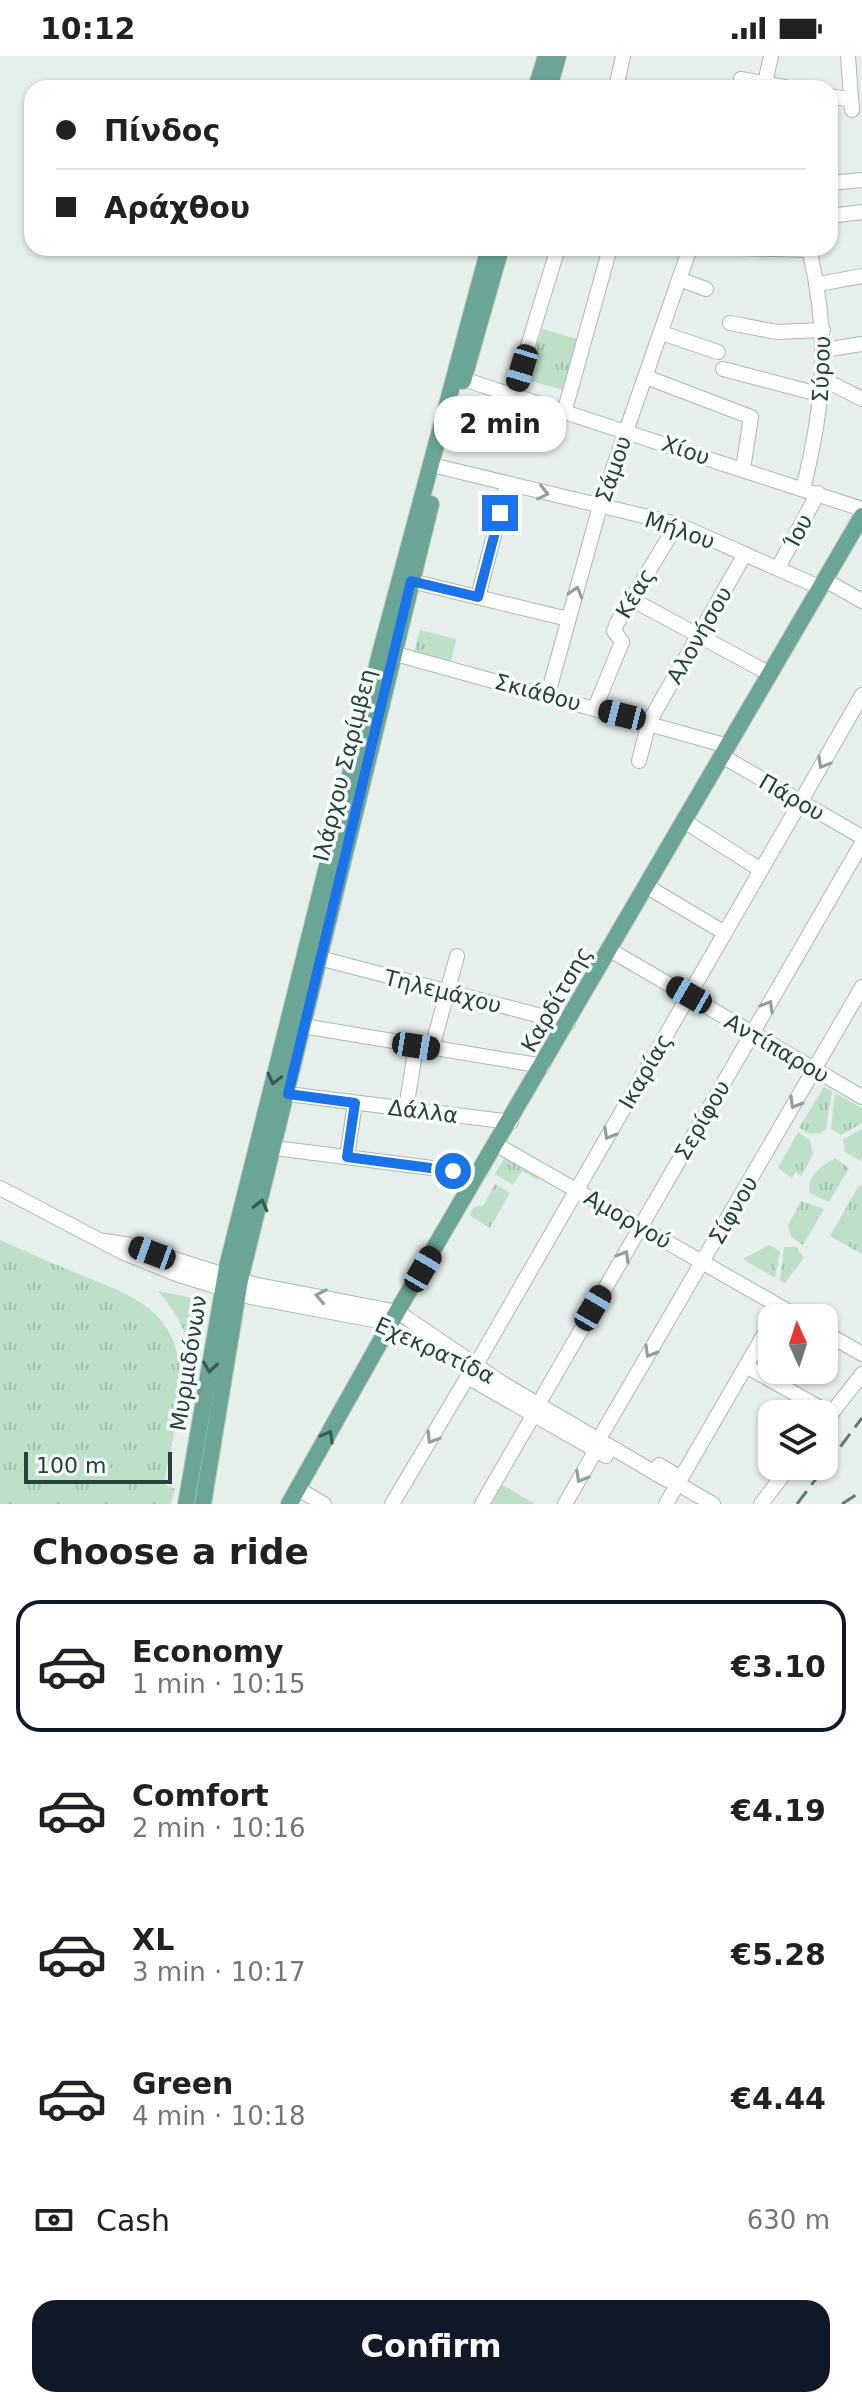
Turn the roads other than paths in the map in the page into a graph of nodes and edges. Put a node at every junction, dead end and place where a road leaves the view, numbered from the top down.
1 (546, 56) edge
2 (558, 56) edge
3 (623, 56) edge
4 (771, 56) edge
5 (848, 56) edge
6 (538, 80) edge
7 (551, 80) edge
8 (618, 80) edge
9 (766, 80) edge
10 (838, 99) edge
11 (862, 180) edge
12 (838, 182) edge
13 (862, 212) edge
14 (838, 215) edge
15 (487, 256) edge
16 (499, 256) edge
17 (556, 256) edge
18 (608, 256) edge
19 (687, 256) edge
20 (811, 256) edge
21 (862, 276) edge
22 (679, 279) junction
23 (819, 284) junction
24 (706, 289) dead end
25 (730, 323) dead end
26 (823, 330) junction
27 (662, 333) junction
28 (862, 344) edge
29 (824, 350) junction
30 (718, 352) dead end
31 (723, 369) dead end
32 (646, 377) junction
33 (463, 379) junction
34 (823, 379) junction
35 (822, 395) junction
36 (512, 398) junction
37 (862, 399) edge
38 (564, 413) junction
39 (627, 430) junction
40 (440, 467) junction
41 (743, 469) junction
42 (507, 485) junction
43 (811, 491) junction
44 (600, 506) junction
45 (862, 509) edge
46 (862, 516) edge
47 (677, 524) junction
48 (745, 554) junction
49 (778, 568) junction
50 (411, 581) junction
51 (823, 584) junction
52 (478, 597) junction
53 (631, 599) junction
54 (862, 601) edge
55 (568, 619) junction
56 (697, 636) junction
57 (387, 652) junction
58 (770, 674) junction
59 (548, 694) junction
60 (862, 695) edge
61 (595, 708) junction
62 (649, 722) junction
63 (725, 751) junction
64 (639, 761) dead end
65 (801, 802) junction
66 (684, 821) junction
67 (862, 837) edge
68 (862, 843) edge
69 (761, 870) junction
70 (646, 886) junction
71 (725, 933) junction
72 (610, 950) junction
73 (457, 956) dead end
74 (319, 958) junction
75 (862, 987) edge
76 (445, 992) junction
77 (689, 995) junction
78 (568, 1023) junction
79 (303, 1026) junction
80 (752, 1034) junction
81 (416, 1046) junction
82 (432, 1048) junction
83 (543, 1066) junction
84 (814, 1070) junction
85 (288, 1094) junction
86 (862, 1097) edge
87 (355, 1103) junction
88 (406, 1109) junction
89 (511, 1122) junction
90 (497, 1145) junction
91 (275, 1148) junction
92 (347, 1157) junction
93 (479, 1174) junction
94 (0, 1188) edge
95 (577, 1190) junction
96 (640, 1227) junction
97 (702, 1262) junction
98 (231, 1285) junction
99 (760, 1304) edge
100 (394, 1318) junction
101 (838, 1340) edge
102 (758, 1345) edge
103 (862, 1354) edge
104 (746, 1366) junction
105 (474, 1367) junction
106 (862, 1374) edge
107 (543, 1396) junction
108 (799, 1400) edge
109 (838, 1404) edge
110 (534, 1414) junction
111 (603, 1432) junction
112 (596, 1450) junction
113 (779, 1480) edge
114 (673, 1488) edge
115 (294, 1497) edge
116 (186, 1504) edge
117 (203, 1504) edge
118 (324, 1504) edge
119 (392, 1504) edge
120 (482, 1504) edge
121 (565, 1504) edge
122 (713, 1504) edge
123 (761, 1504) edge

1 - 6 main road
2 - 7 main road
3 - 8 street
4 - 9 street
5 - 10 street
11 - 12 street
13 - 14 street
15 - 57 main road, Ιλάρχου Σαρίμβεη
16 - 33 main road, Ιλάρχου Σαρίμβεη
17 - 36 street
18 - 38 street
19 - 22 street, Σάμου
20 - 23 street, Σύρου
21 - 23 street
22 - 24 street
22 - 27 street, Σάμου
23 - 26 street, Σύρου
25 - 26 street
26 - 29 street, Σύρου
27 - 30 street
27 - 32 street, Σάμου
28 - 29 street
29 - 34 street, Σύρου
31 - 35 street
32 - 39 street, Σάμου
32 - 41 street
33 - 36 street, Χίου
33 - 40 main road, Ιλάρχου Σαρίμβεη
34 - 35 street, Σύρου
34 - 37 street
35 - 43 street, Σύρου
36 - 38 street, Χίου
38 - 39 street, Χίου
39 - 41 street, Χίου
39 - 44 street, Σάμου
40 - 42 street, Μήλου
40 - 50 main road, Ιλάρχου Σαρίμβεη
41 - 43 street, Χίου
42 -> 44 street, Μήλου
42 - 52 street
43 - 45 street, Χίου
43 - 49 street, Ίου
44 - 47 street, Μήλου
55 -> 44 street, Σάμου
46 - 51 main road, Καρδίτσης
47 - 48 street, Μήλου
47 - 53 street, Κέας
48 - 49 street, Μήλου
48 - 56 street, Αλονήσου
49 - 51 street, Μήλου
50 - 52 street
50 - 57 main road, Ιλάρχου Σαρίμβεη
51 - 54 street, Μήλου
51 - 58 main road, Καρδίτσης
52 - 55 street
53 - 56 street
53 - 61 street, Κέας
55 - 59 street, Σάμου
56 - 58 street
56 - 62 street, Αλονήσου
57 - 59 street, Σκιάθου
57 - 74 main road, Ιλάρχου Σαρίμβεη
57 -> 98 main road, Ιλάρχου Σαρίμβεη
58 - 63 main road, Καρδίτσης
59 - 61 street, Σκιάθου
60 -> 65 street, Ικαρίας
61 - 62 street, Σκιάθου
62 - 63 street, Σκιάθου
62 - 64 street, Αλονήσου
63 - 65 street, Πάρου
63 - 66 main road, Καρδίτσης
65 - 67 street, Πάρου
65 - 69 street, Ικαρίας
66 - 69 street
66 - 70 main road, Καρδίτσης
80 -> 68 street, Σερίφου
69 - 71 street, Ικαρίας
70 - 71 street
70 - 72 main road, Καρδίτσης
71 - 77 street, Ικαρίας
72 - 77 street, Αντίπαρου
72 - 78 main road, Καρδίτσης
73 - 76 street
74 - 76 street, Τηλεμάχου
74 - 79 main road, Ιλάρχου Σαρίμβεη
75 - 84 street, Σίφνου
76 - 78 street, Τηλεμάχου
76 - 82 street
77 - 80 street, Αντίπαρου
77 -> 95 street, Ικαρίας
78 - 83 main road, Καρδίτσης
79 - 81 street
79 - 85 main road, Ιλάρχου Σαρίμβεη
80 - 84 street, Αντίπαρου
80 - 96 street, Σερίφου
81 - 82 street
81 - 88 street
82 - 83 street
83 - 89 main road, Καρδίτσης
84 - 86 street, Αντίπαρου
84 -> 97 street, Σίφνου
85 - 87 street, Δάλλα
85 - 91 main road, Ιλάρχου Σαρίμβεη
87 - 88 street, Δάλλα
87 - 92 street
88 - 89 street, Δάλλα
89 - 90 main road, Καρδίτσης
90 - 93 main road, Καρδίτσης
90 - 95 street, Αμοργού
91 - 92 street
98 -> 91 main road, Ιλάρχου Σαρίμβεη
92 - 93 street
93 - 100 main road, Καρδίτσης
94 - 98 street, Εχεκρατίδα
95 - 96 street, Αμοργού
95 - 105 street, Ικαρίας
96 - 97 street, Αμοργού
107 -> 96 street, Σερίφου
97 - 99 street, Αμοργού
97 -> 111 street, Σίφνου
98 - 100 street, Εχεκρατίδα
98 -> 116 main road, Μυρμιδόνων
98 - 117 main road, Μυρμιδόνων
100 - 105 street, Εχεκρατίδα
115 -> 100 main road, Καρδίτσης
101 - 103 street
102 - 104 street
104 - 108 street
104 - 114 street
105 - 107 street
105 - 110 street
105 - 114 street, Εχεκρατίδα
105 -> 119 street, Ικαρίας
106 - 109 street
107 - 111 street
110 - 112 street
110 - 120 street
111 - 114 street
112 - 114 street
112 -> 121 street
113 - 123 street
114 - 122 street
115 - 118 street

